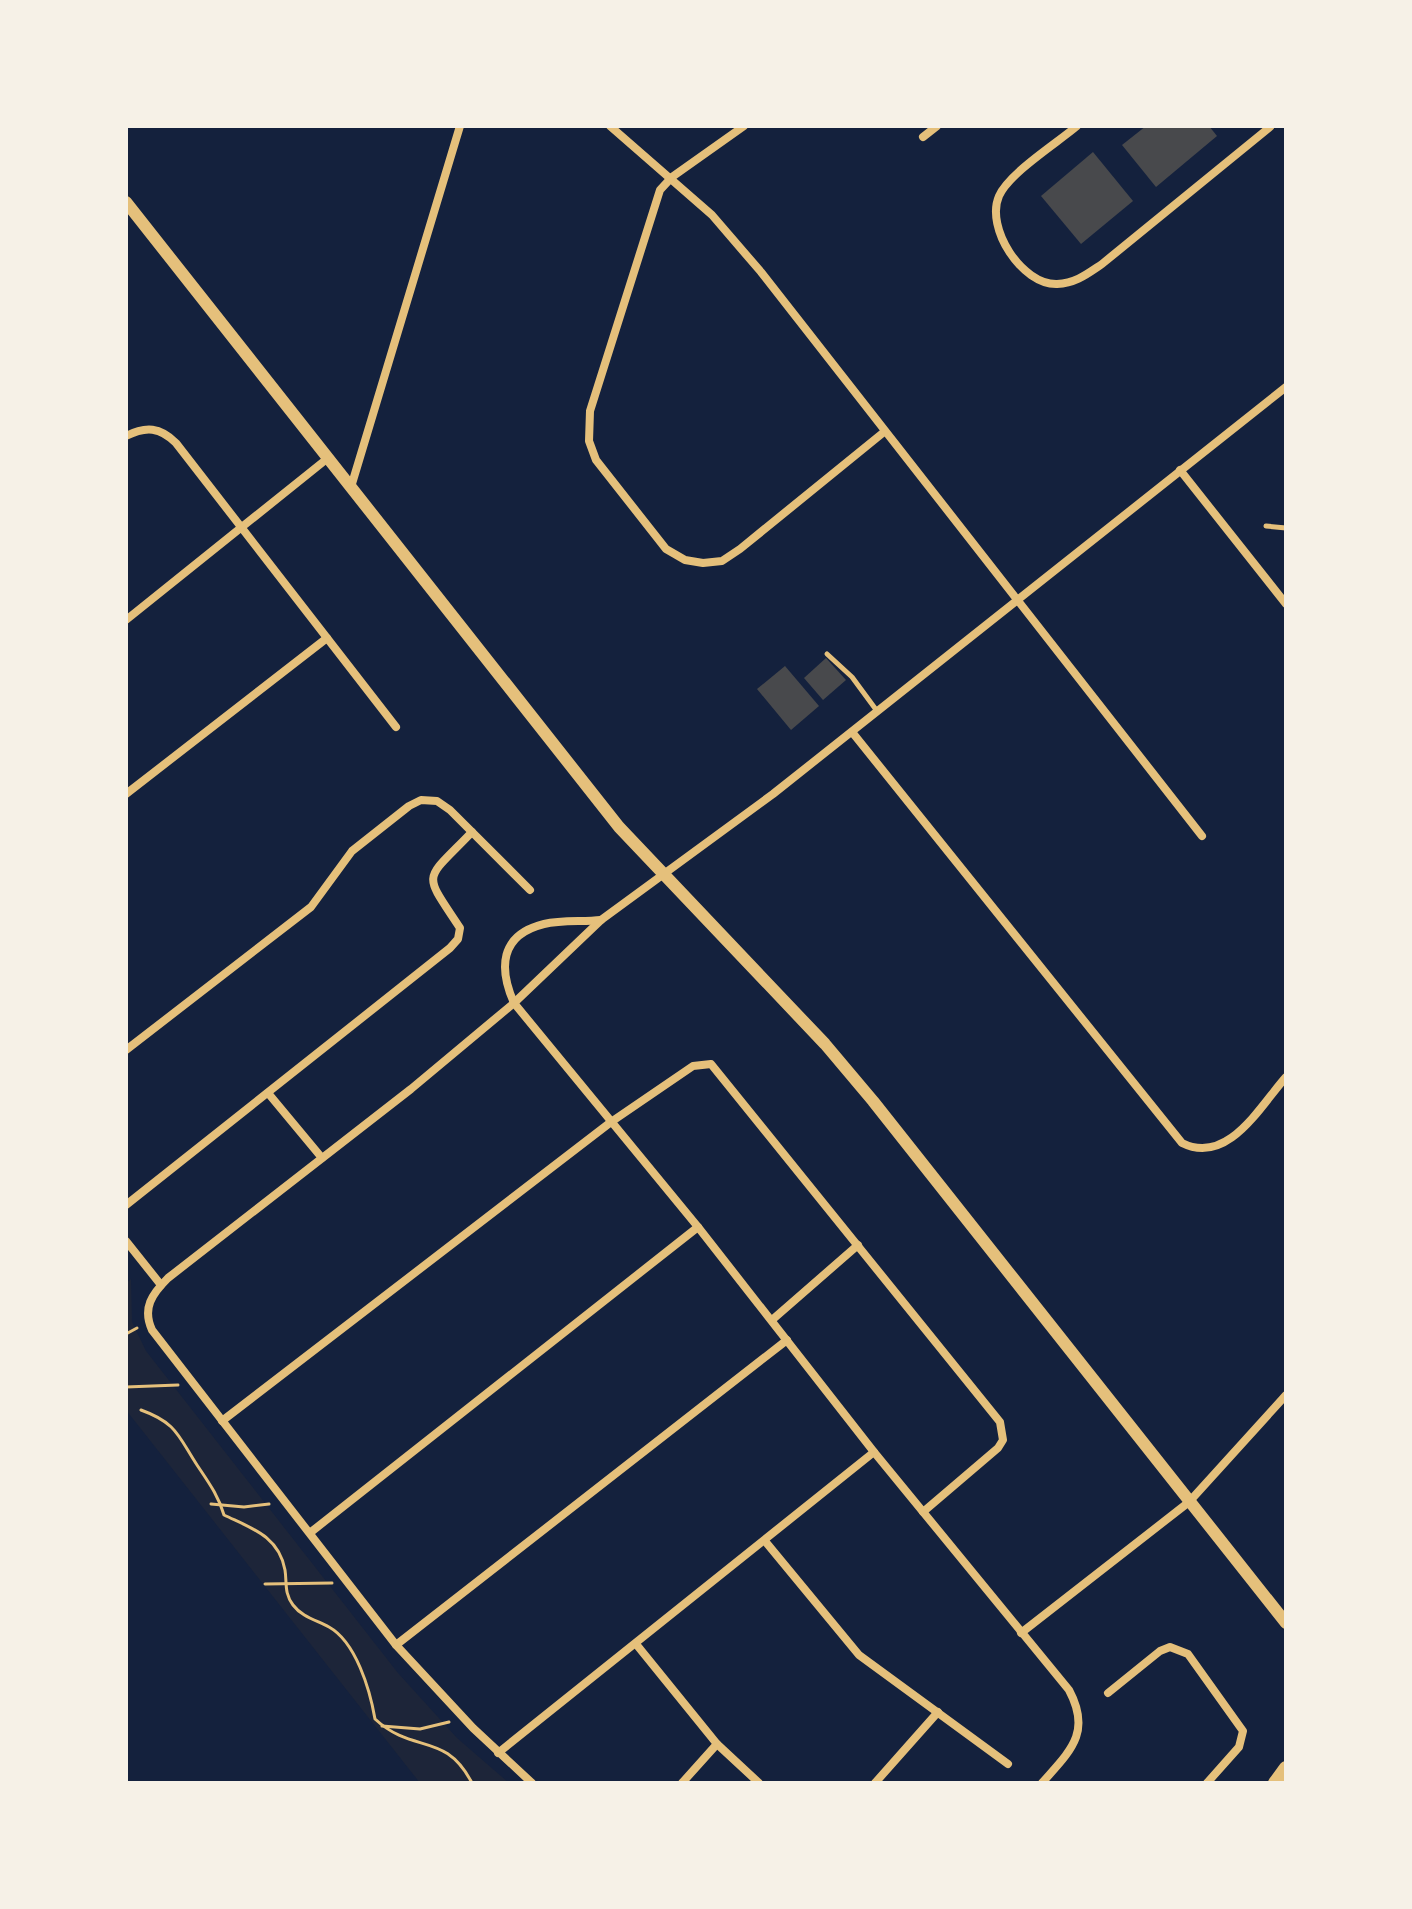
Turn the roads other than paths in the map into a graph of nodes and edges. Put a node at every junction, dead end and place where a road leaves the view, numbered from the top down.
1 (460, 126) edge
2 (610, 126) edge
3 (744, 126) edge
4 (937, 126) edge
5 (1077, 126) edge
6 (1270, 126) edge
7 (923, 137) dead end
8 (672, 177) junction
9 (126, 202) edge
10 (1286, 387) edge
11 (884, 432) junction
12 (126, 436) edge
13 (328, 458) junction
14 (1180, 470) junction
15 (351, 487) junction
16 (1266, 526) dead end
17 (1286, 528) edge
18 (241, 529) junction
19 (1016, 601) junction
20 (1286, 604) edge
21 (126, 620) edge
22 (327, 638) junction
23 (827, 654) dead end
24 (877, 711) junction
25 (396, 727) dead end
26 (852, 732) junction
27 (126, 794) edge
28 (472, 832) junction
29 (1202, 836) dead end
30 (662, 876) junction
31 (530, 890) dead end
32 (601, 920) junction
33 (514, 1003) junction
34 (126, 1050) edge
35 (1286, 1077) edge
36 (268, 1093) junction
37 (611, 1122) junction
38 (322, 1158) junction
39 (126, 1205) edge
40 (698, 1227) junction
41 (126, 1241) edge
42 (858, 1245) junction
43 (161, 1285) junction
44 (772, 1320) junction
45 (787, 1340) junction
46 (1286, 1395) edge
47 (222, 1421) junction
48 (874, 1452) junction
49 (1189, 1502) junction
50 (923, 1512) junction
51 (311, 1532) junction
52 (765, 1541) junction
53 (1286, 1623) edge
54 (1021, 1633) junction
55 (636, 1644) junction
56 (396, 1645) junction
57 (1108, 1693) dead end
58 (938, 1712) junction
59 (717, 1744) junction
60 (498, 1753) junction
61 (1008, 1764) dead end
62 (1286, 1768) edge
63 (1286, 1777) edge
64 (532, 1783) edge
65 (682, 1783) edge
66 (759, 1783) edge
67 (875, 1783) edge
68 (1042, 1783) edge
69 (1207, 1783) edge
70 (1277, 1783) edge

1 - 15 street
2 - 8 street
3 - 8 street
4 - 7 street
5 - 6 street
8 - 11 street
8 - 11 street
9 - 13 street
10 - 14 street
11 - 19 street
12 - 18 street
13 - 15 street
13 - 18 street
14 - 19 street
14 - 20 street
15 - 30 street
16 - 17 lane
18 - 21 street
18 - 22 street
19 - 24 street
19 - 29 street
22 - 25 street
22 - 27 street
23 - 24 lane
24 - 26 street
26 - 30 street
26 - 35 street
28 - 31 street
28 - 34 street
28 - 36 street
30 - 32 street
30 - 49 street
32 - 33 street
32 - 33 street
33 - 37 street
33 - 38 street
36 - 38 street
36 - 39 street
37 - 40 street
37 - 42 street
37 - 47 street
38 - 43 street
40 - 44 street
40 - 51 street
41 - 43 street
42 - 44 street
42 - 50 street
43 - 47 street
44 - 45 street
45 - 48 street
45 - 56 street
46 - 49 street
47 - 51 street
48 - 50 street
48 - 52 street
49 - 53 street
49 - 54 street
50 - 54 street
51 - 56 street
52 - 55 street
52 - 58 street
54 - 68 street
55 - 59 street
55 - 60 street
56 - 60 street
57 - 69 street
58 - 61 street
58 - 67 street
59 - 65 street
59 - 66 street
60 - 64 street
62 - 70 main road
63 - 70 main road

